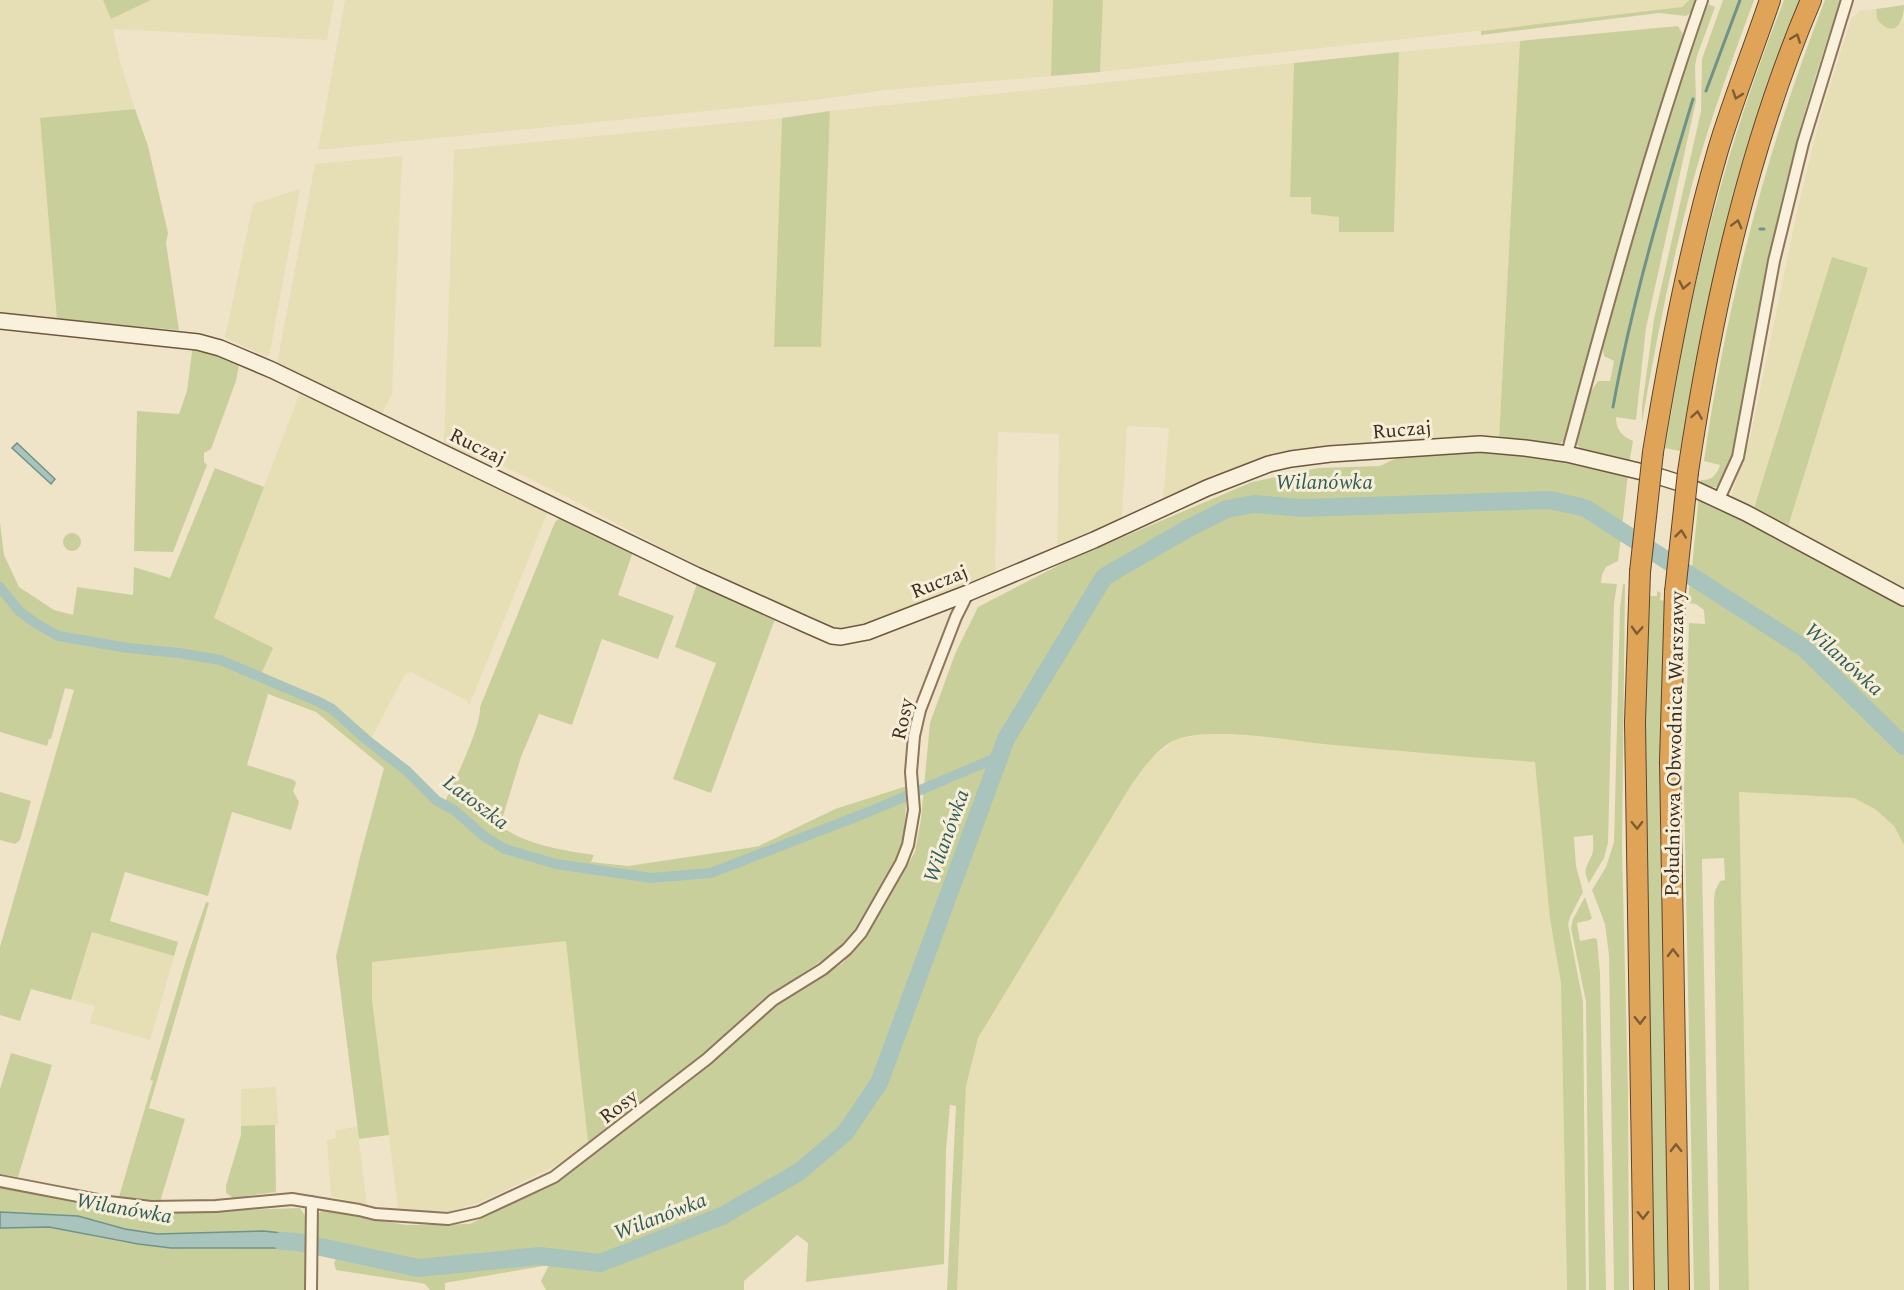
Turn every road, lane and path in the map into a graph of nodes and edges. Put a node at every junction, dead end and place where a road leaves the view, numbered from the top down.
1 (1702, 0) edge
2 (1770, 0) edge
3 (1811, 0) edge
4 (1847, 0) edge
5 (0, 321) edge
6 (1567, 454) junction
7 (1719, 499) junction
8 (968, 593) junction
9 (1904, 598) edge
10 (0, 1181) edge
11 (312, 1202) junction
12 (311, 1290) edge
13 (1644, 1290) edge
14 (1679, 1290) edge

1 - 6 street
2 -> 13 highway, Południowa Obwodnica Warszawy, bridge
14 -> 3 highway, Południowa Obwodnica Warszawy, bridge
4 - 7 street
5 - 8 street, Ruczaj
6 - 7 street, Ruczaj
6 - 8 street, Ruczaj
7 - 9 street, Ruczaj
8 - 11 street, Rosy
10 - 11 street, Rosy
11 - 12 street

